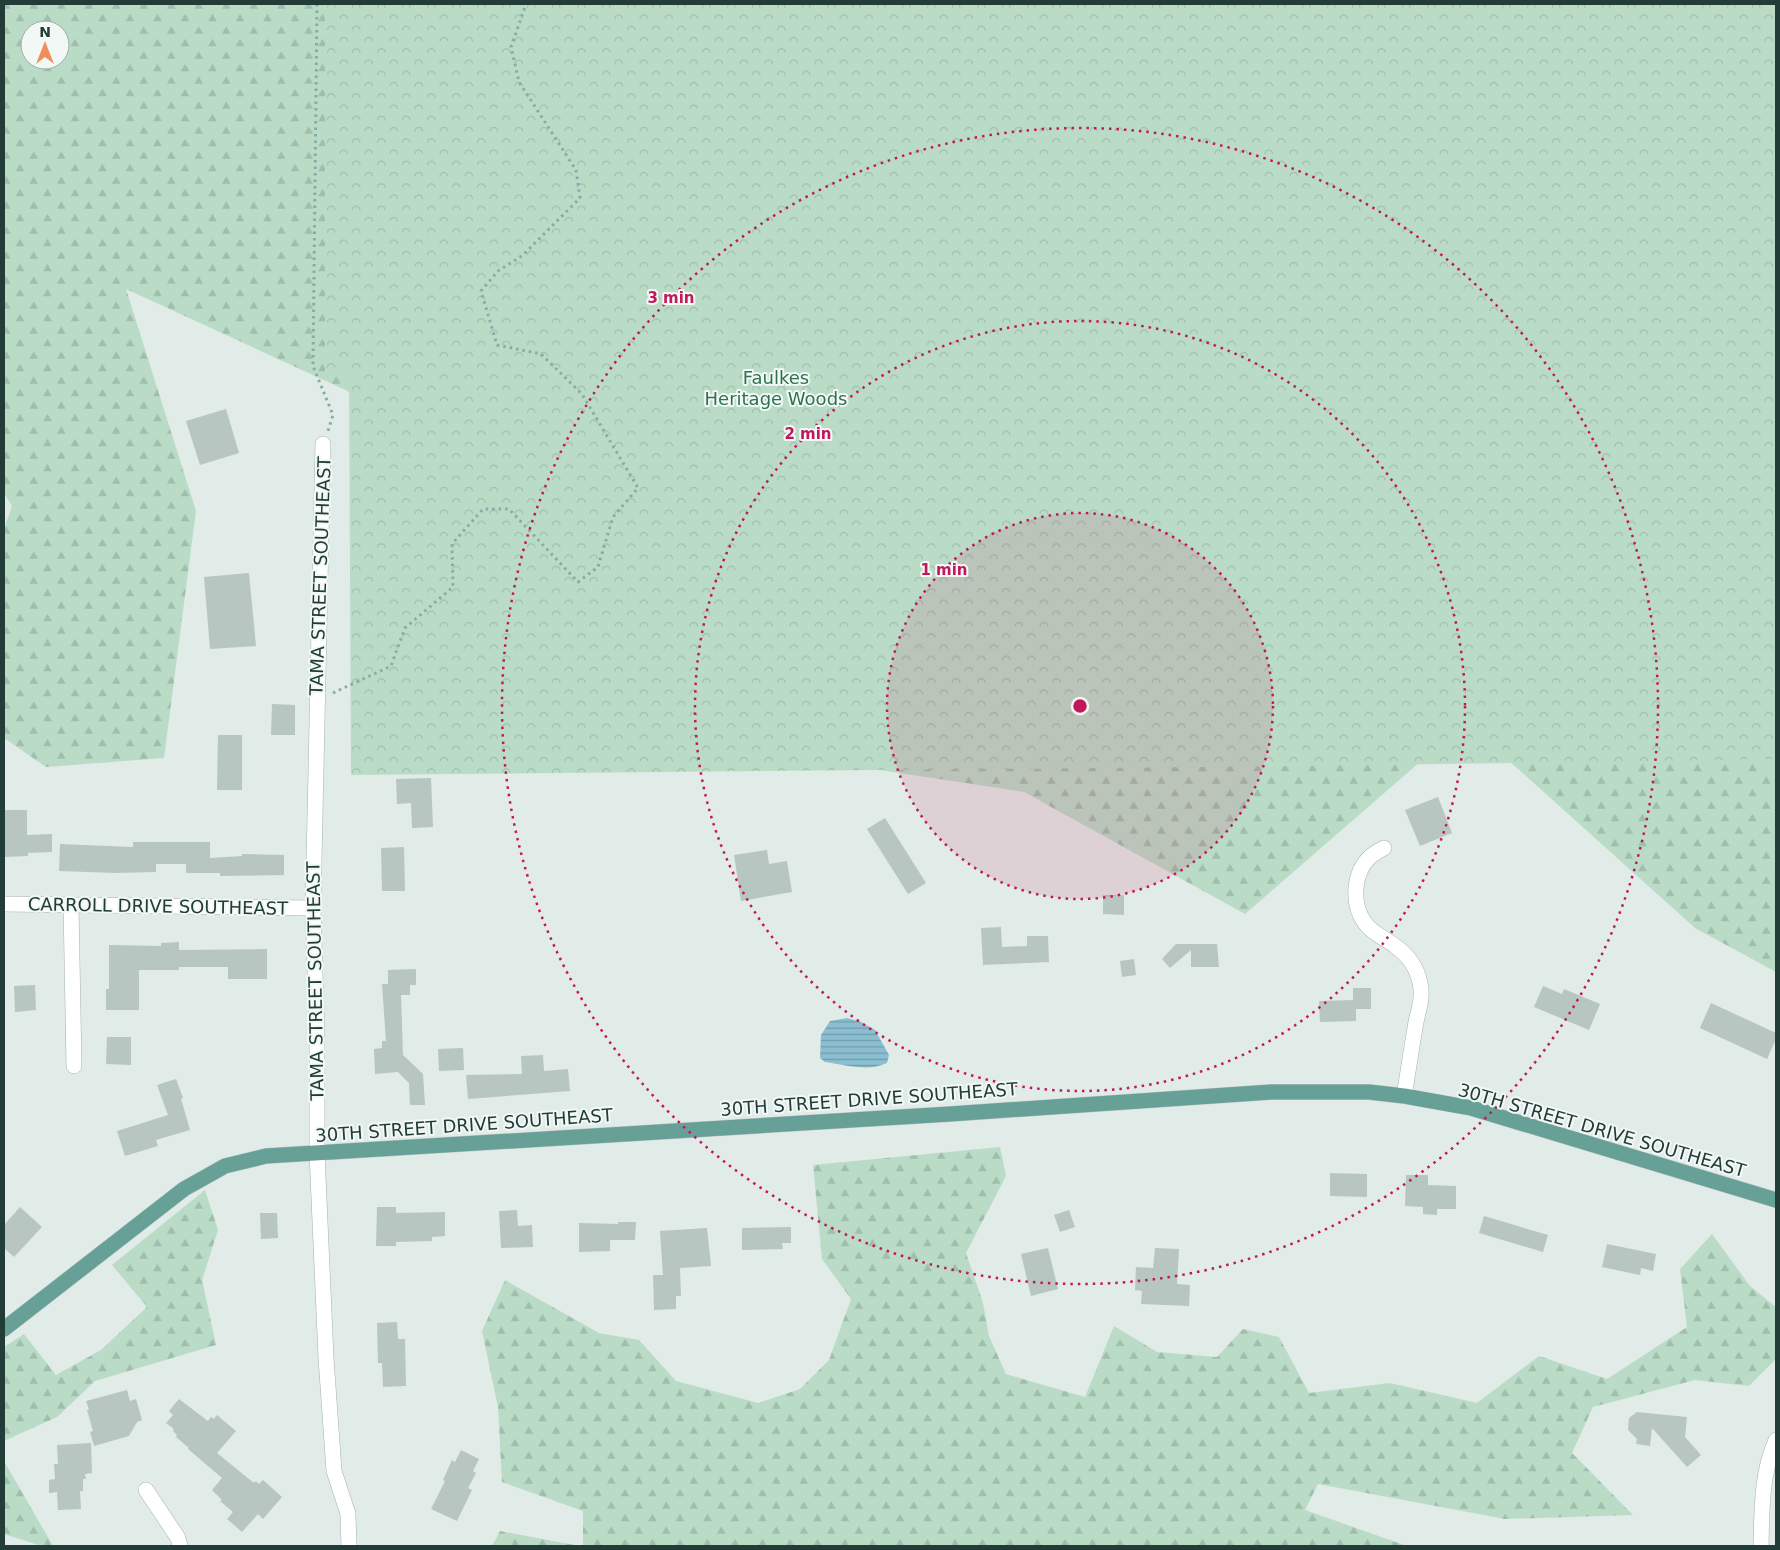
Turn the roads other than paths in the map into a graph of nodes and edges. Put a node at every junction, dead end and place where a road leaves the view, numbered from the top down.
1 (323, 444) road end
2 (1384, 848) dead end
3 (4, 904) edge
4 (71, 905) junction
5 (313, 908) junction
6 (74, 1066) dead end
7 (1404, 1096) junction
8 (317, 1153) junction
9 (1776, 1200) edge
10 (4, 1329) edge
11 (1776, 1440) edge
12 (146, 1490) dead end
13 (180, 1546) edge
14 (349, 1546) edge
15 (1761, 1546) edge

1 - 5 street, TAMA STREET SOUTHEAST
2 - 7 street
3 - 4 street, CARROLL DRIVE SOUTHEAST
4 - 5 street, CARROLL DRIVE SOUTHEAST
4 - 6 street
5 - 8 street, TAMA STREET SOUTHEAST
7 - 8 main road, 30TH STREET DRIVE SOUTHEAST
7 - 9 main road, 30TH STREET DRIVE SOUTHEAST
8 - 10 main road, 30TH STREET DRIVE SOUTHEAST
8 - 14 street, TAMA STREET SOUTHEAST
11 - 15 street
12 - 13 street

